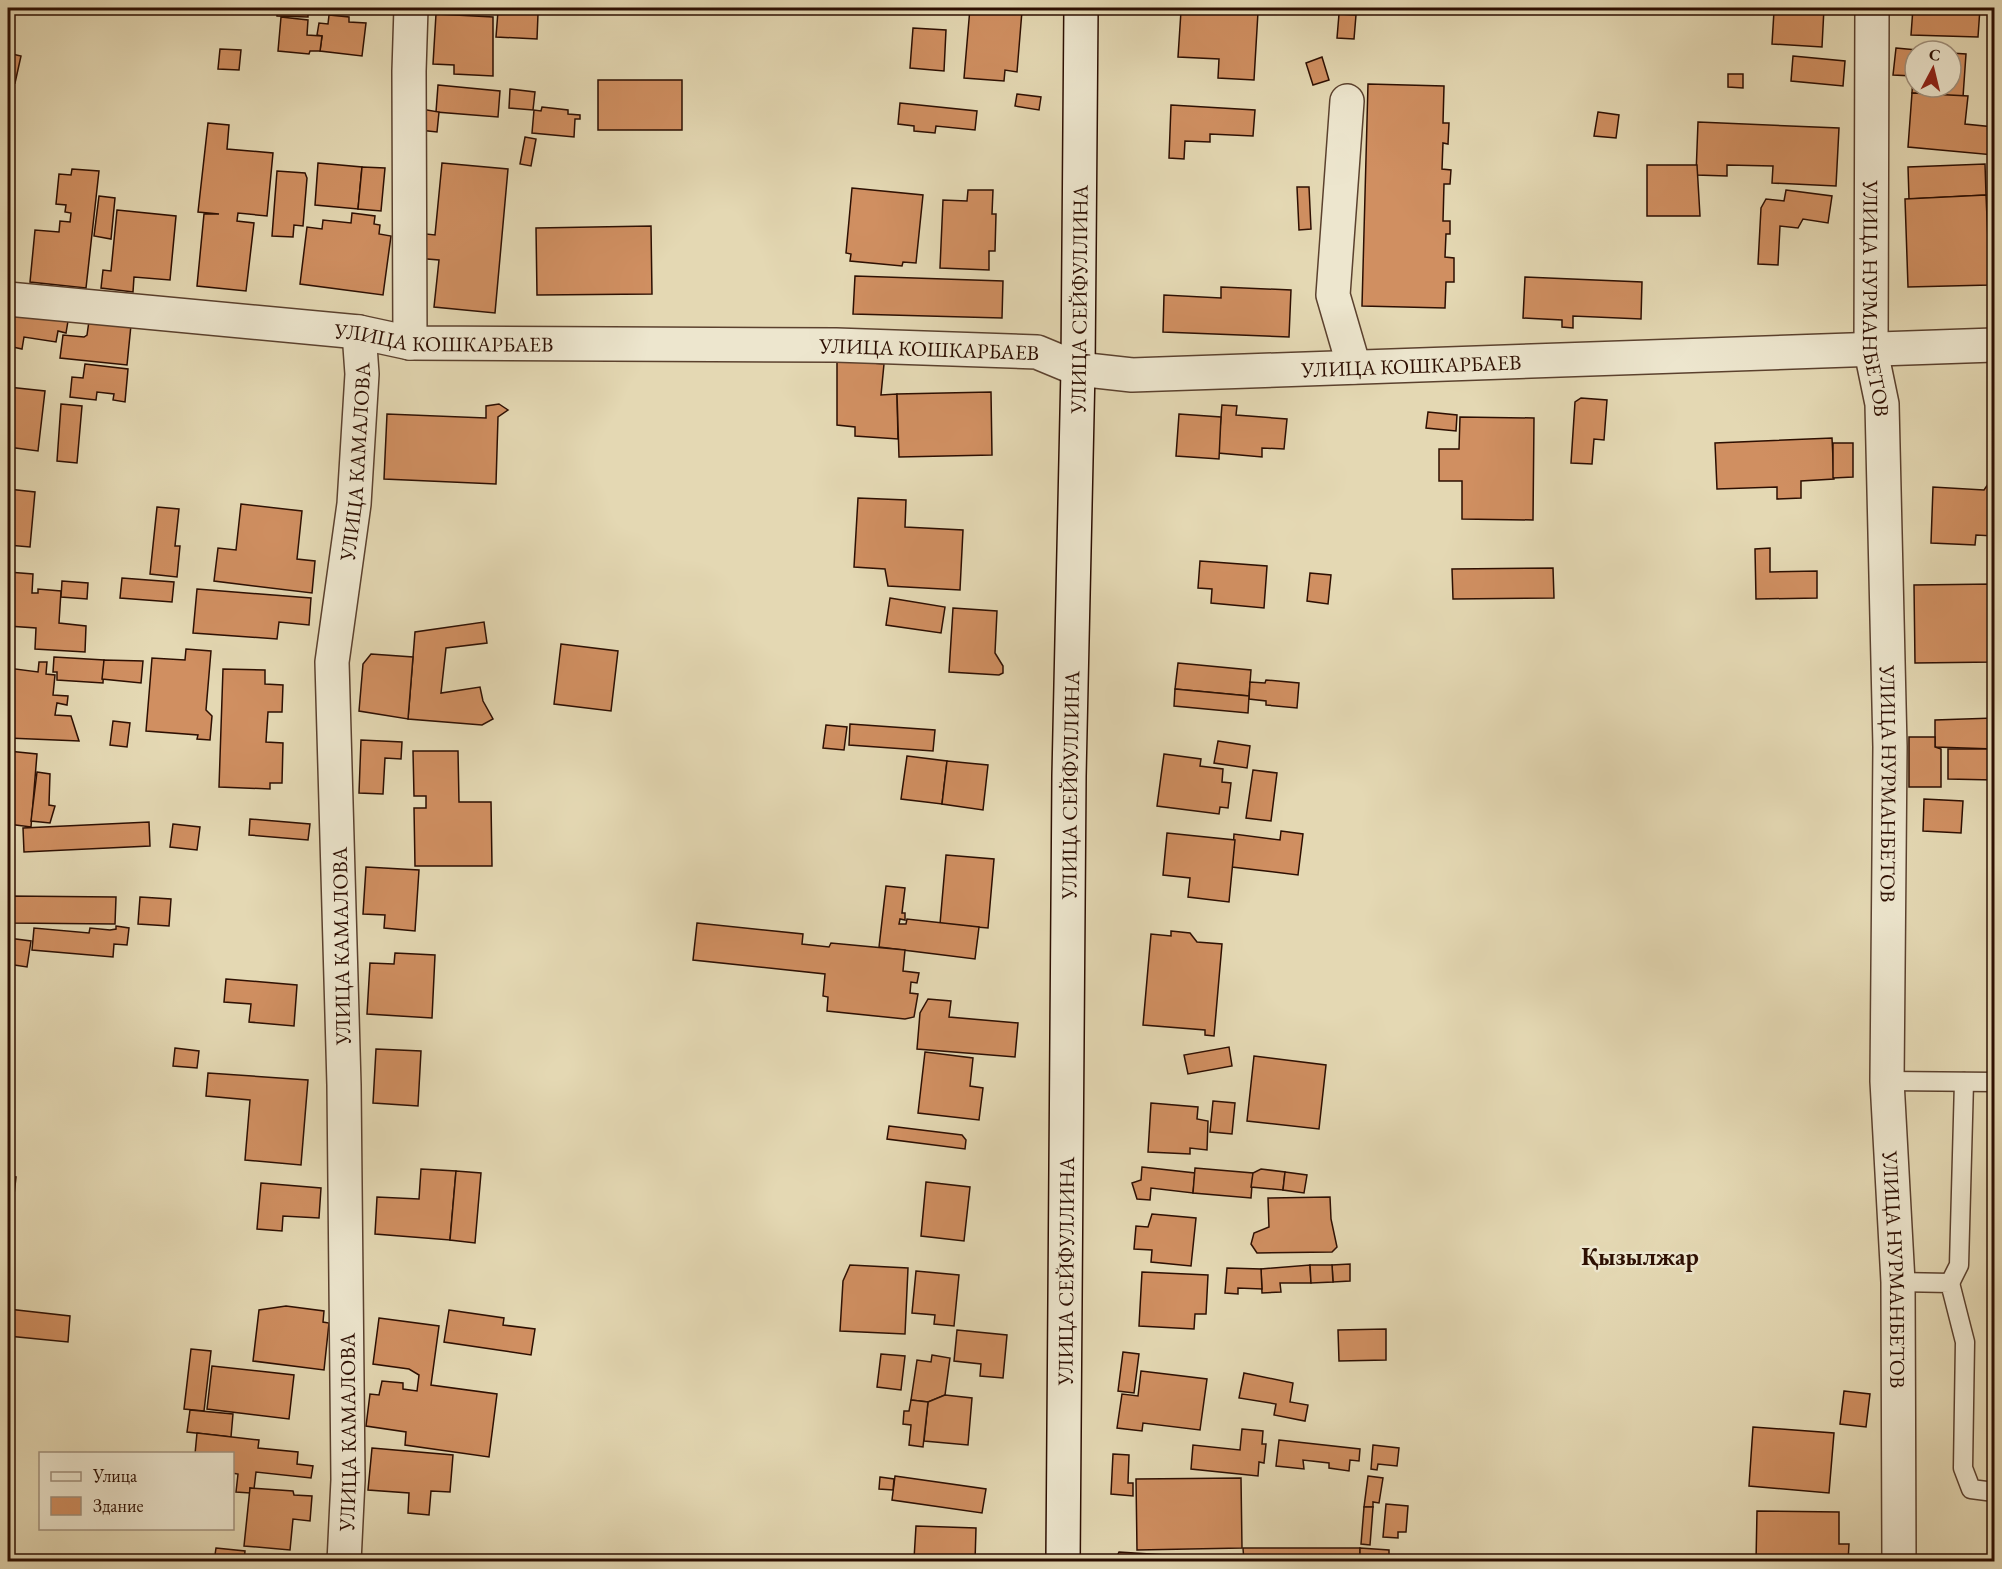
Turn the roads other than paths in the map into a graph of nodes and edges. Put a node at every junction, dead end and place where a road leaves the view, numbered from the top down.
1 (411, 8) edge
2 (1082, 8) edge
3 (1872, 8) edge
4 (1347, 101) dead end
5 (8, 299) edge
6 (359, 332) junction
7 (410, 343) junction
8 (1995, 345) edge
9 (1871, 351) junction
10 (1354, 368) junction
11 (1078, 369) junction
12 (1887, 1081) junction
13 (1964, 1082) junction
14 (1995, 1082) edge
15 (1898, 1282) junction
16 (1950, 1283) junction
17 (1995, 1492) edge
18 (344, 1562) edge
19 (1063, 1562) edge
20 (1899, 1562) edge

1 - 7 street
2 - 11 street, УЛИЦА СЕЙФУЛЛИНА
3 - 9 street, УЛИЦА НУРМАНБЕТОВ
4 - 10 street
5 - 6 street, УЛИЦА КОШКАРБАЕВ
6 - 7 street, УЛИЦА КОШКАРБАЕВ
6 - 18 street, УЛИЦА КАМАЛОВА
7 - 11 street, УЛИЦА КОШКАРБАЕВ
8 - 9 street, УЛИЦА КОШКАРБАЕВ
9 - 10 street, УЛИЦА КОШКАРБАЕВ
9 - 12 street, УЛИЦА НУРМАНБЕТОВ
10 - 11 street, УЛИЦА КОШКАРБАЕВ
11 - 19 street, УЛИЦА СЕЙФУЛЛИНА
12 - 13 lane
12 - 15 street, УЛИЦА НУРМАНБЕТОВ
13 - 14 lane
13 - 16 lane
15 - 16 lane
15 - 20 street, УЛИЦА НУРМАНБЕТОВ
16 - 17 lane

